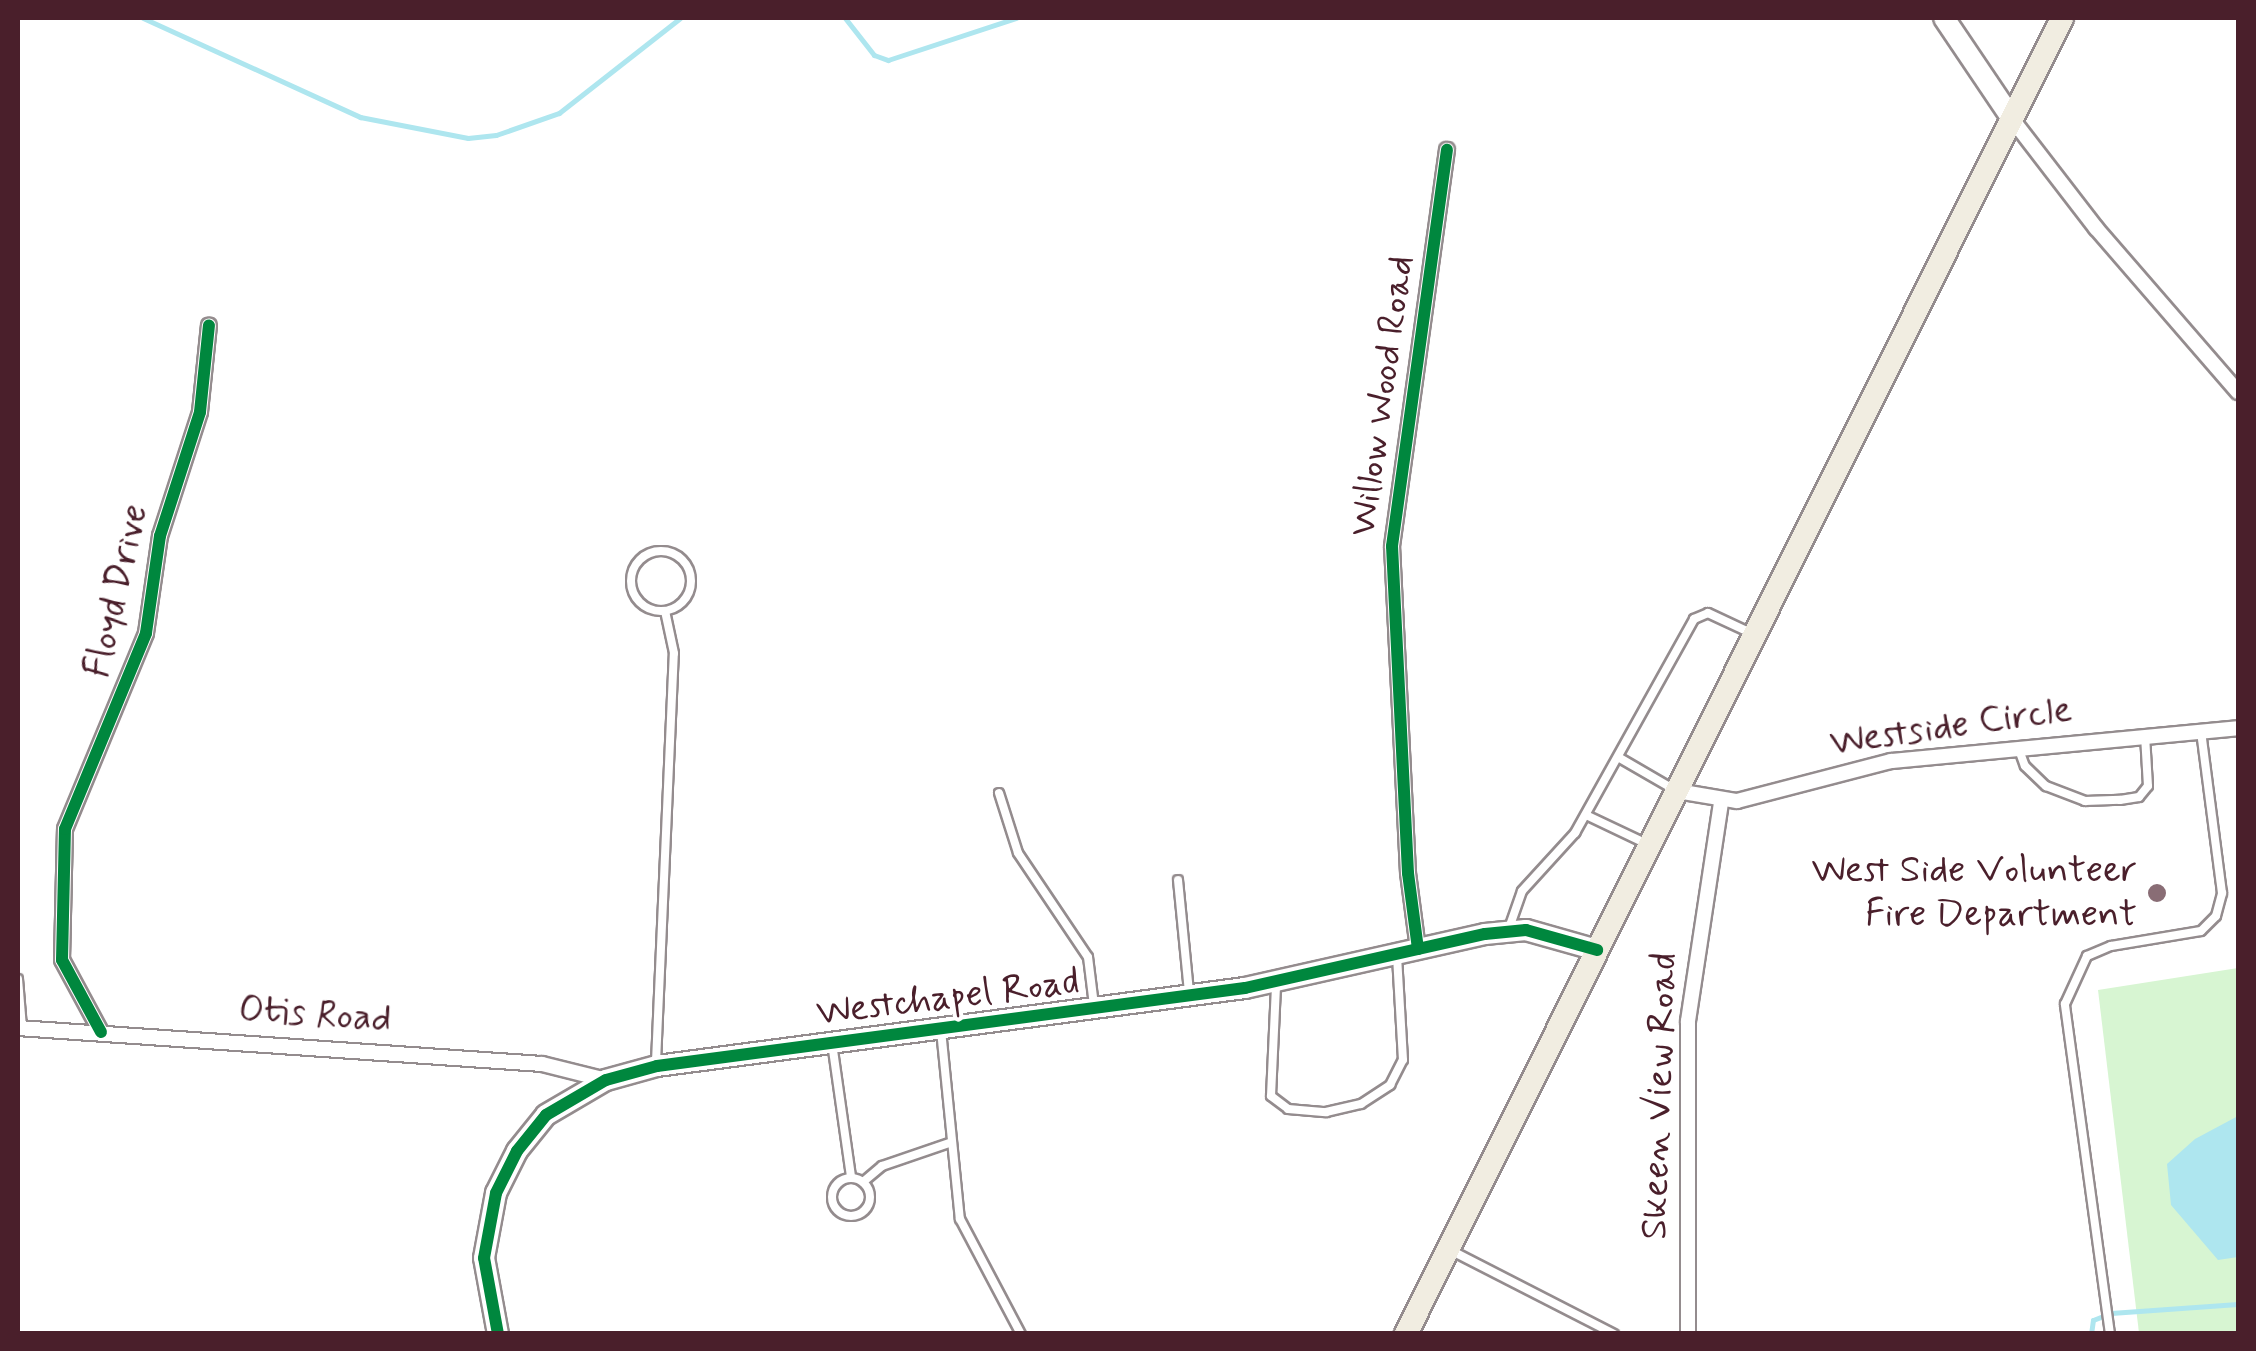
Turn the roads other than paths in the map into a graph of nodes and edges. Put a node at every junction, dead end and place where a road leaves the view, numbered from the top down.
1 (1944, 18) edge
2 (2062, 18) edge
3 (2012, 118) junction
4 (1448, 150) dead end
5 (209, 326) dead end
6 (2238, 392) edge
7 (665, 612) junction
8 (1754, 635) junction
9 (2238, 728) edge
10 (2201, 732) junction
11 (2145, 736) junction
12 (2018, 747) junction
13 (1618, 756) junction
14 (1676, 791) junction
15 (1000, 792) dead end
16 (1721, 802) junction
17 (1586, 815) junction
18 (1650, 845) junction
19 (1178, 880) dead end
20 (1508, 931) junction
21 (1418, 950) junction
22 (1598, 950) junction
23 (1397, 955) junction
24 (18, 979) edge
25 (1277, 983) junction
26 (1190, 997) junction
27 (1095, 1009) junction
28 (20, 1028) edge
29 (942, 1029) junction
30 (101, 1032) junction
31 (832, 1043) junction
32 (657, 1066) junction
33 (606, 1080) junction
34 (949, 1143) junction
35 (851, 1177) junction
36 (863, 1182) junction
37 (1448, 1249) junction
38 (498, 1334) edge
39 (1020, 1334) edge
40 (1406, 1334) edge
41 (1614, 1334) edge
42 (1688, 1334) edge
43 (2110, 1334) edge

1 - 3 street
2 - 3 main road
3 - 6 street
3 - 8 main road
4 - 21 street, Willow Wood Road
5 - 30 street, Floyd Drive
7 - 7 lane
7 - 32 lane
8 - 13 lane
8 - 14 main road
9 - 10 street, Westside Circle
10 - 11 street, Westside Circle
10 - 43 lane
11 - 12 street, Westside Circle
11 - 12 lane
12 - 16 street, Westside Circle
13 - 14 lane
13 - 17 lane
14 - 16 street, Westside Circle
14 - 18 main road
15 - 27 lane
16 - 42 street, Skeen View Road
17 - 18 lane
17 - 20 lane
18 - 22 main road
19 - 26 lane
20 - 21 street, Westchapel Road
20 - 22 street, Westchapel Road
21 - 23 street, Westchapel Road
22 - 37 main road
23 - 25 street, Westchapel Road
23 - 25 lane
24 - 28 lane
25 - 26 street, Westchapel Road
26 - 27 street, Westchapel Road
27 - 29 street, Westchapel Road
28 - 30 street, Otis Road
29 - 31 street, Westchapel Road
29 - 34 lane
30 - 33 street, Otis Road
31 - 32 street, Westchapel Road
31 - 35 lane
32 - 33 street, Westchapel Road
33 - 38 street, Westchapel Road
34 - 36 lane
34 - 39 lane
35 - 36 lane
35 - 36 lane
37 - 40 main road
37 - 41 lane

